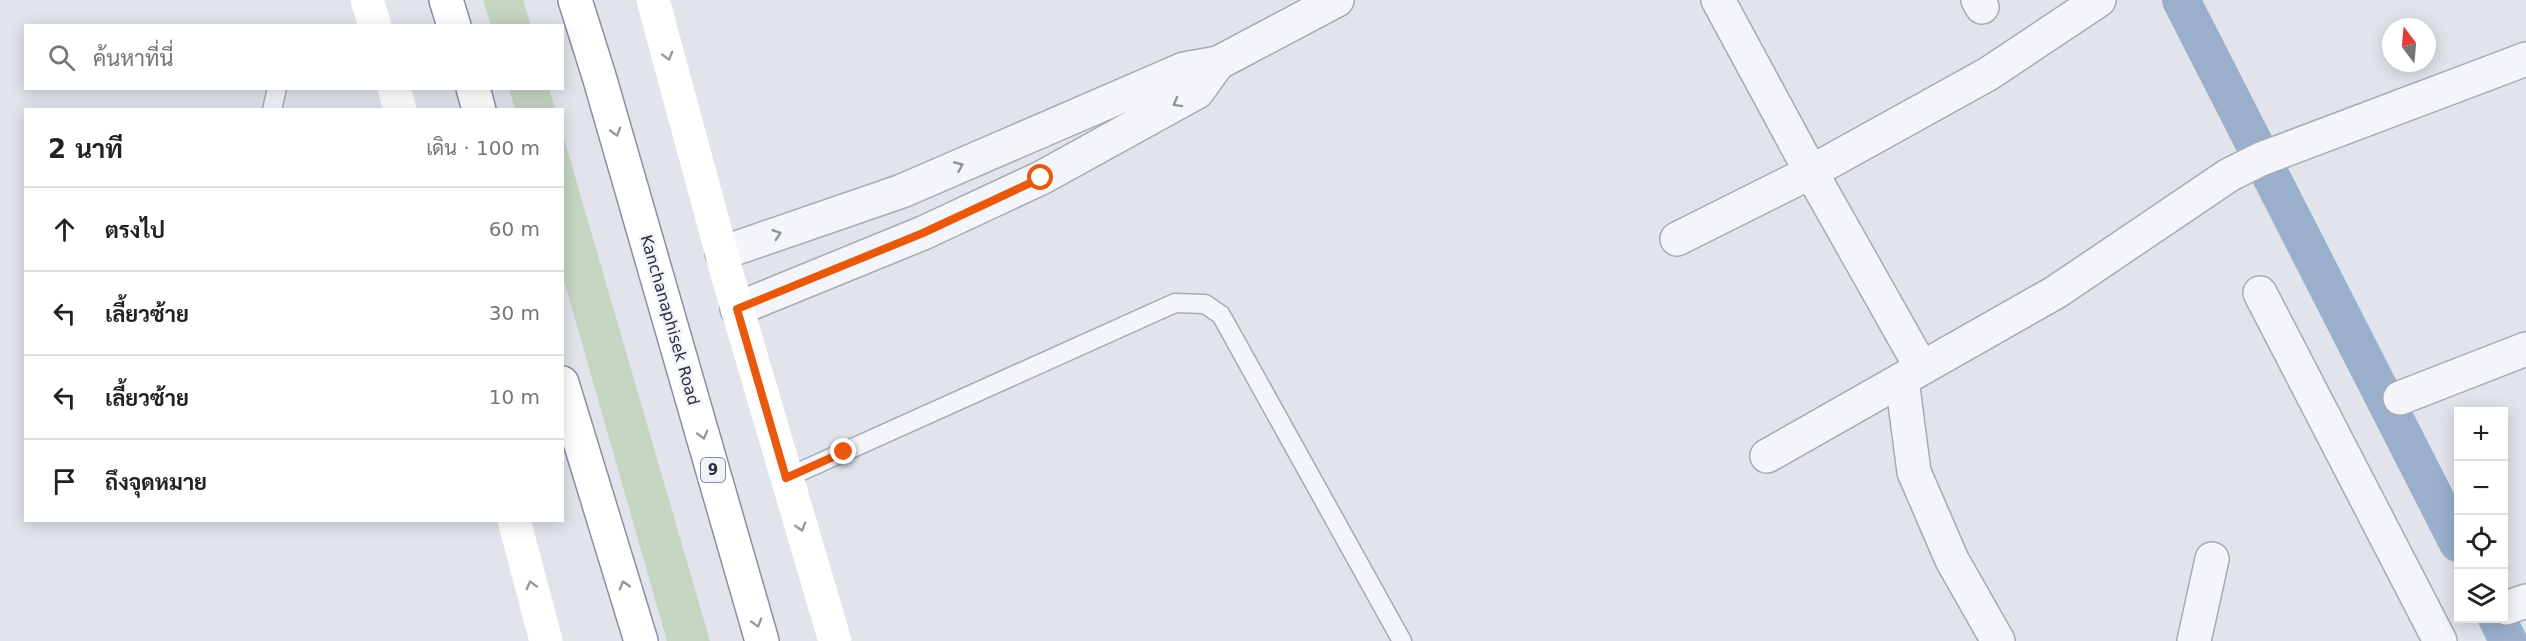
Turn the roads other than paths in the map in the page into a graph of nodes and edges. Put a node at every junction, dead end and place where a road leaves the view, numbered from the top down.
1 (446, 0) edge
2 (575, 0) edge
3 (590, 0) edge
4 (652, 0) edge
5 (1336, 0) edge
6 (1718, 0) edge
7 (2100, 0) edge
8 (453, 24) edge
9 (2526, 59) edge
10 (1218, 63) junction
11 (600, 76) junction
12 (277, 90) edge
13 (395, 90) edge
14 (474, 90) edge
15 (272, 108) edge
16 (399, 108) edge
17 (478, 108) edge
18 (1811, 172) junction
19 (1677, 239) dead end
20 (722, 253) junction
21 (2260, 293) dead end
22 (737, 309) junction
23 (2526, 349) edge
24 (1912, 373) junction
25 (564, 390) edge
26 (2400, 398) dead end
27 (1767, 456) dead end
28 (786, 478) junction
29 (515, 522) edge
30 (2211, 559) dead end
31 (546, 641) edge
32 (641, 641) edge
33 (762, 641) edge
34 (835, 641) edge
35 (1402, 641) edge
36 (1998, 641) edge
37 (2194, 641) edge
38 (2440, 641) edge

1 - 8 main road
2 - 11 main road, Kanchanaphisek Road / 9
3 - 11 main road
4 -> 20 main road
5 - 10 street
6 - 18 street
7 - 18 street
9 - 24 street
20 -> 10 street
10 -> 22 street
11 -> 33 main road, Kanchanaphisek Road / 9
12 - 15 lane
13 - 16 main road
14 - 17 main road
18 - 19 street
18 - 24 street
20 - 22 main road
21 - 38 street
22 - 28 main road
23 - 26 street
24 - 27 street
24 - 36 street
32 -> 25 main road
28 -> 34 main road
28 - 35 lane
31 -> 29 main road
30 - 37 street

